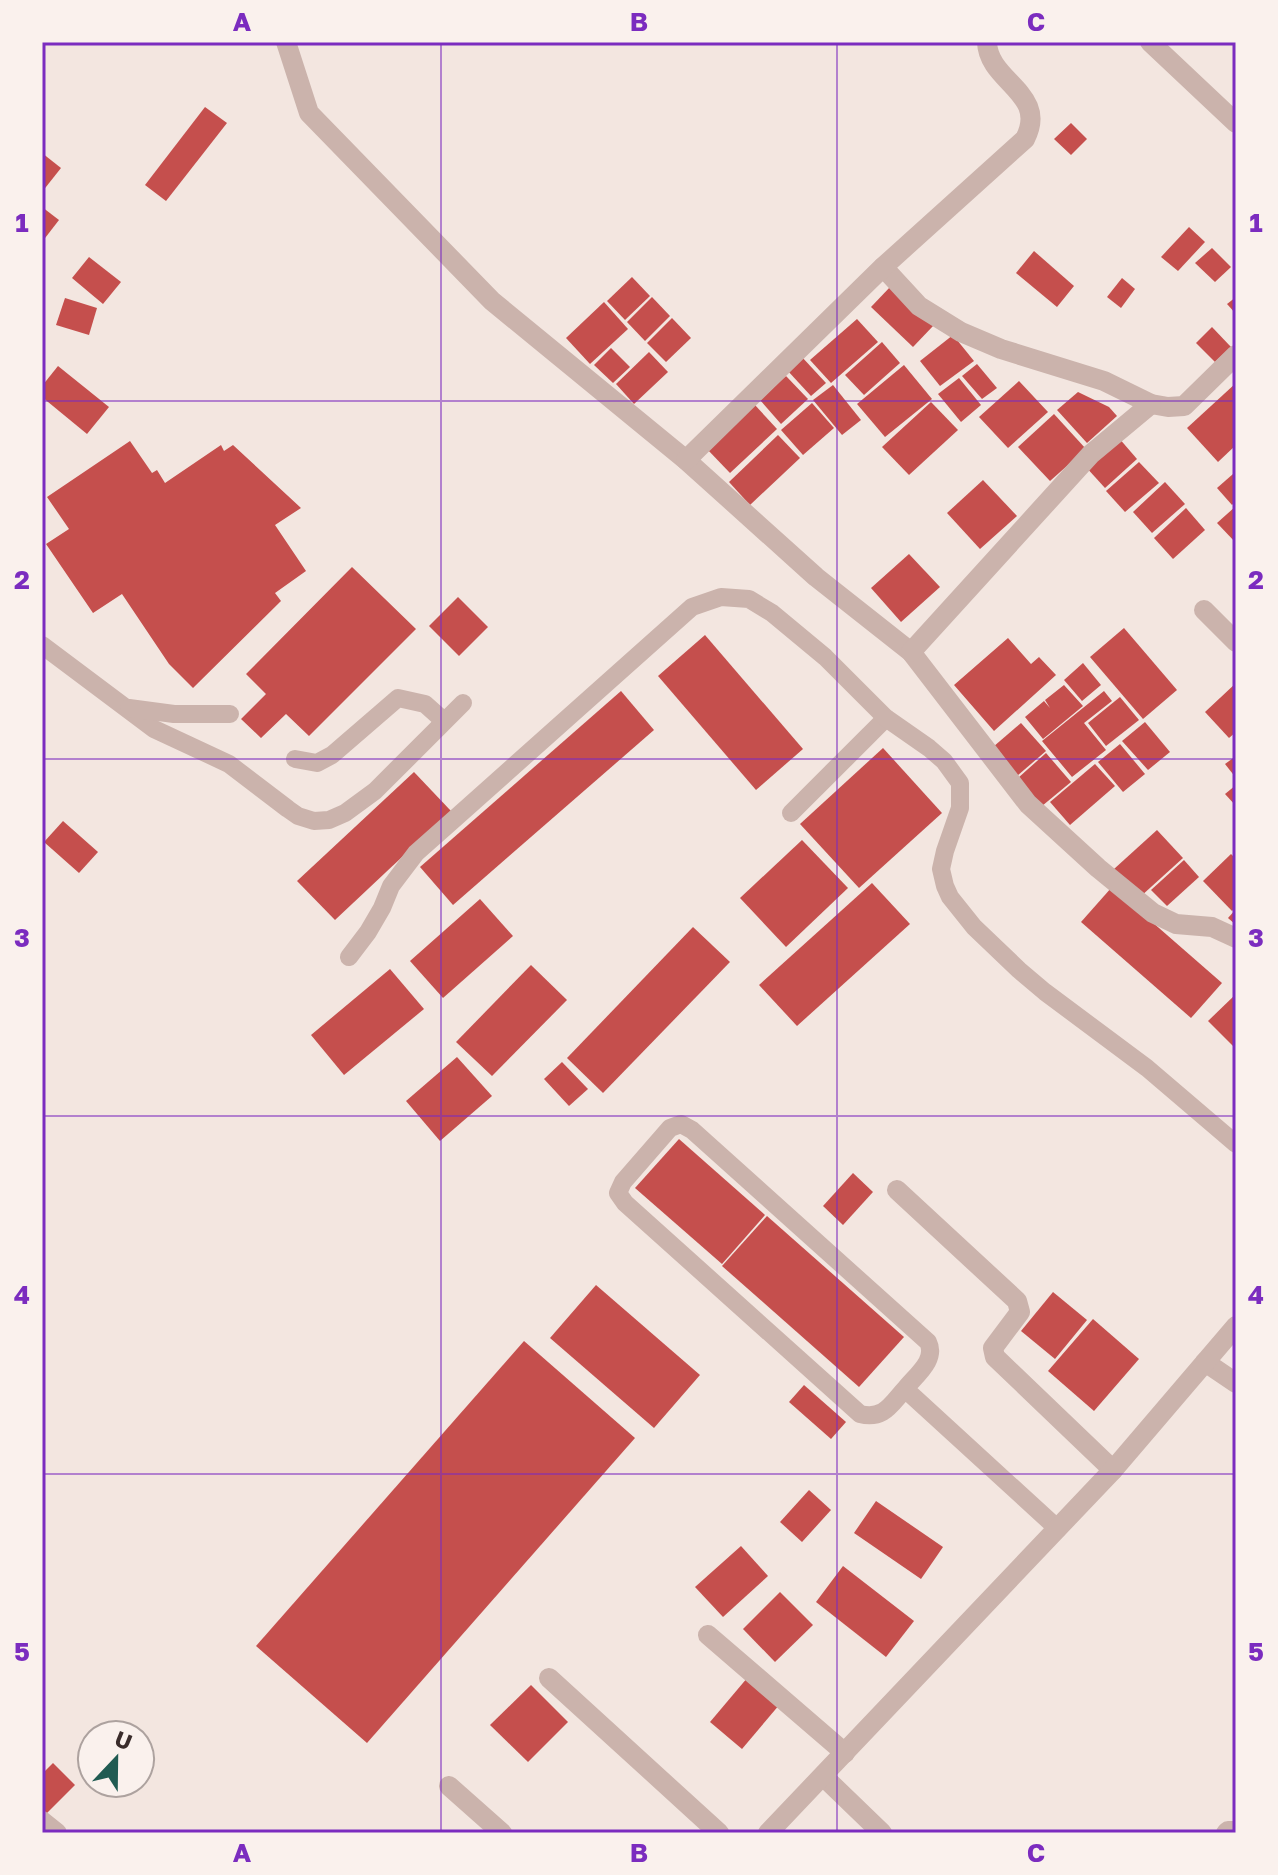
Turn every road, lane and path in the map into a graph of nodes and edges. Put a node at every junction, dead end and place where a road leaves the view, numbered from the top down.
1 (286, 42) edge
2 (987, 42) edge
3 (1150, 42) edge
4 (1236, 123) edge
5 (883, 267) junction
6 (1236, 355) edge
7 (1151, 404) junction
8 (686, 460) junction
9 (1204, 610) dead end
10 (1236, 642) edge
11 (42, 645) edge
12 (911, 652) junction
13 (463, 703) dead end
14 (126, 708) junction
15 (230, 714) dead end
16 (886, 718) junction
17 (444, 721) junction
18 (295, 759) dead end
19 (791, 813) dead end
20 (1236, 938) edge
21 (349, 957) dead end
22 (1236, 1144) edge
23 (897, 1190) dead end
24 (1236, 1326) edge
25 (1205, 1362) junction
26 (1236, 1383) edge
27 (905, 1389) junction
28 (1113, 1470) junction
29 (1058, 1529) junction
30 (708, 1635) dead end
31 (549, 1678) dead end
32 (845, 1753) junction
33 (823, 1776) junction
34 (449, 1786) dead end
35 (42, 1821) edge
36 (1236, 1831) edge
37 (57, 1833) edge
38 (502, 1833) edge
39 (719, 1833) edge
40 (768, 1833) edge
41 (882, 1833) edge
42 (1226, 1833) edge

1 - 8 street
2 - 5 street
3 - 4 street
5 - 7 street
5 - 8 street
6 - 7 street
7 - 12 street
8 - 12 street
9 - 10 street
11 - 14 lane
12 - 20 street
13 - 17 lane
14 - 15 lane
14 - 17 lane
16 - 19 lane
16 - 21 lane
16 - 22 lane
17 - 18 lane
23 - 28 street
24 - 25 street
25 - 26 street
25 - 28 street
27 - 27 lane
27 - 29 lane
28 - 29 street
29 - 32 street
30 - 32 street
31 - 39 street
32 - 33 street
33 - 40 street
33 - 41 street
34 - 38 street
35 - 37 street
36 - 42 street

